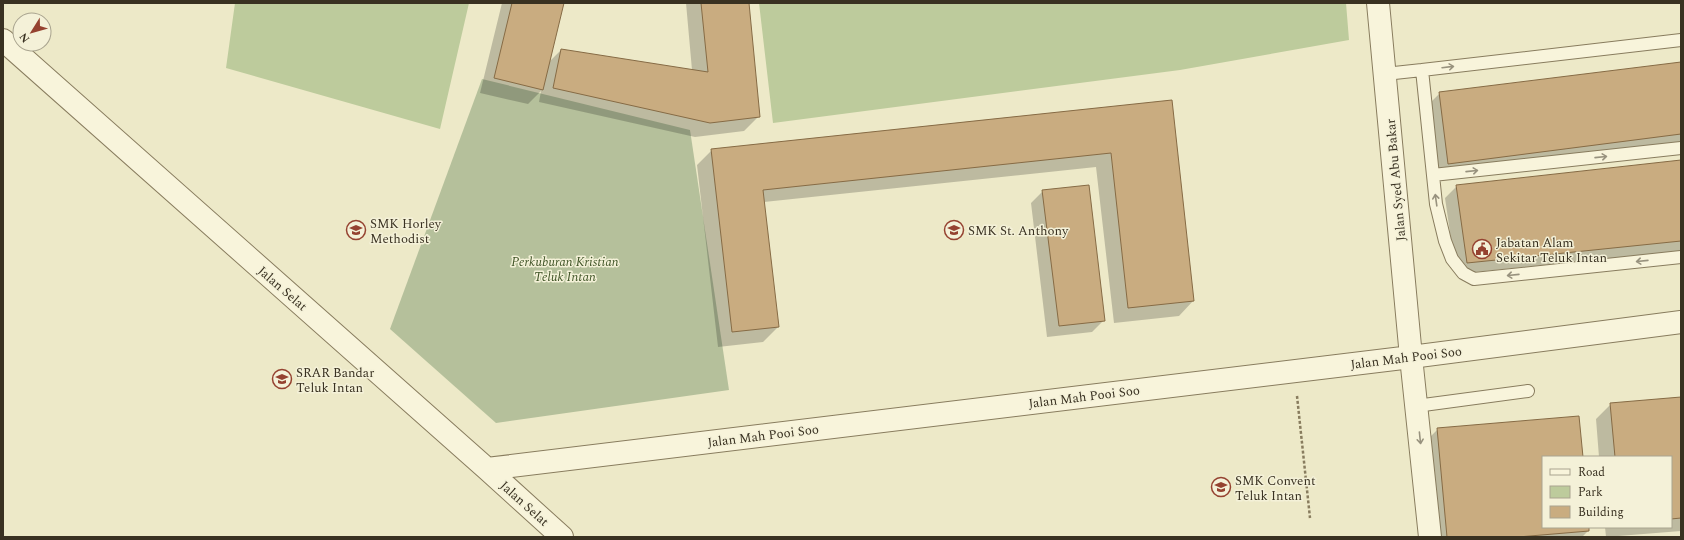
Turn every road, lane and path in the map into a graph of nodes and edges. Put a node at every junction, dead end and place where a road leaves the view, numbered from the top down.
1 (1378, 3) edge
2 (3, 40) edge
3 (1681, 40) edge
4 (1422, 70) junction
5 (1385, 74) junction
6 (1681, 148) edge
7 (1433, 175) junction
8 (1681, 257) edge
9 (1681, 322) edge
10 (1411, 357) junction
11 (1294, 371) junction
12 (1528, 391) dead end
13 (1416, 406) junction
14 (487, 469) junction
15 (1310, 518) dead end
16 (562, 537) edge
17 (1430, 537) edge

1 - 5 street, Jalan Syed Abu Bakar
2 - 14 street, Jalan Selat
4 -> 3 lane
4 - 5 lane
4 - 7 lane
5 - 10 street, Jalan Syed Abu Bakar
7 -> 6 lane
8 -> 7 lane
9 - 10 street, Jalan Mah Pooi Soo
10 - 11 street, Jalan Mah Pooi Soo
10 - 13 street, Jalan Syed Abu Bakar
11 - 14 street, Jalan Mah Pooi Soo
11 - 15 path
12 - 13 lane
13 -> 17 street, Jalan Syed Abu Bakar
14 - 16 street, Jalan Selat

